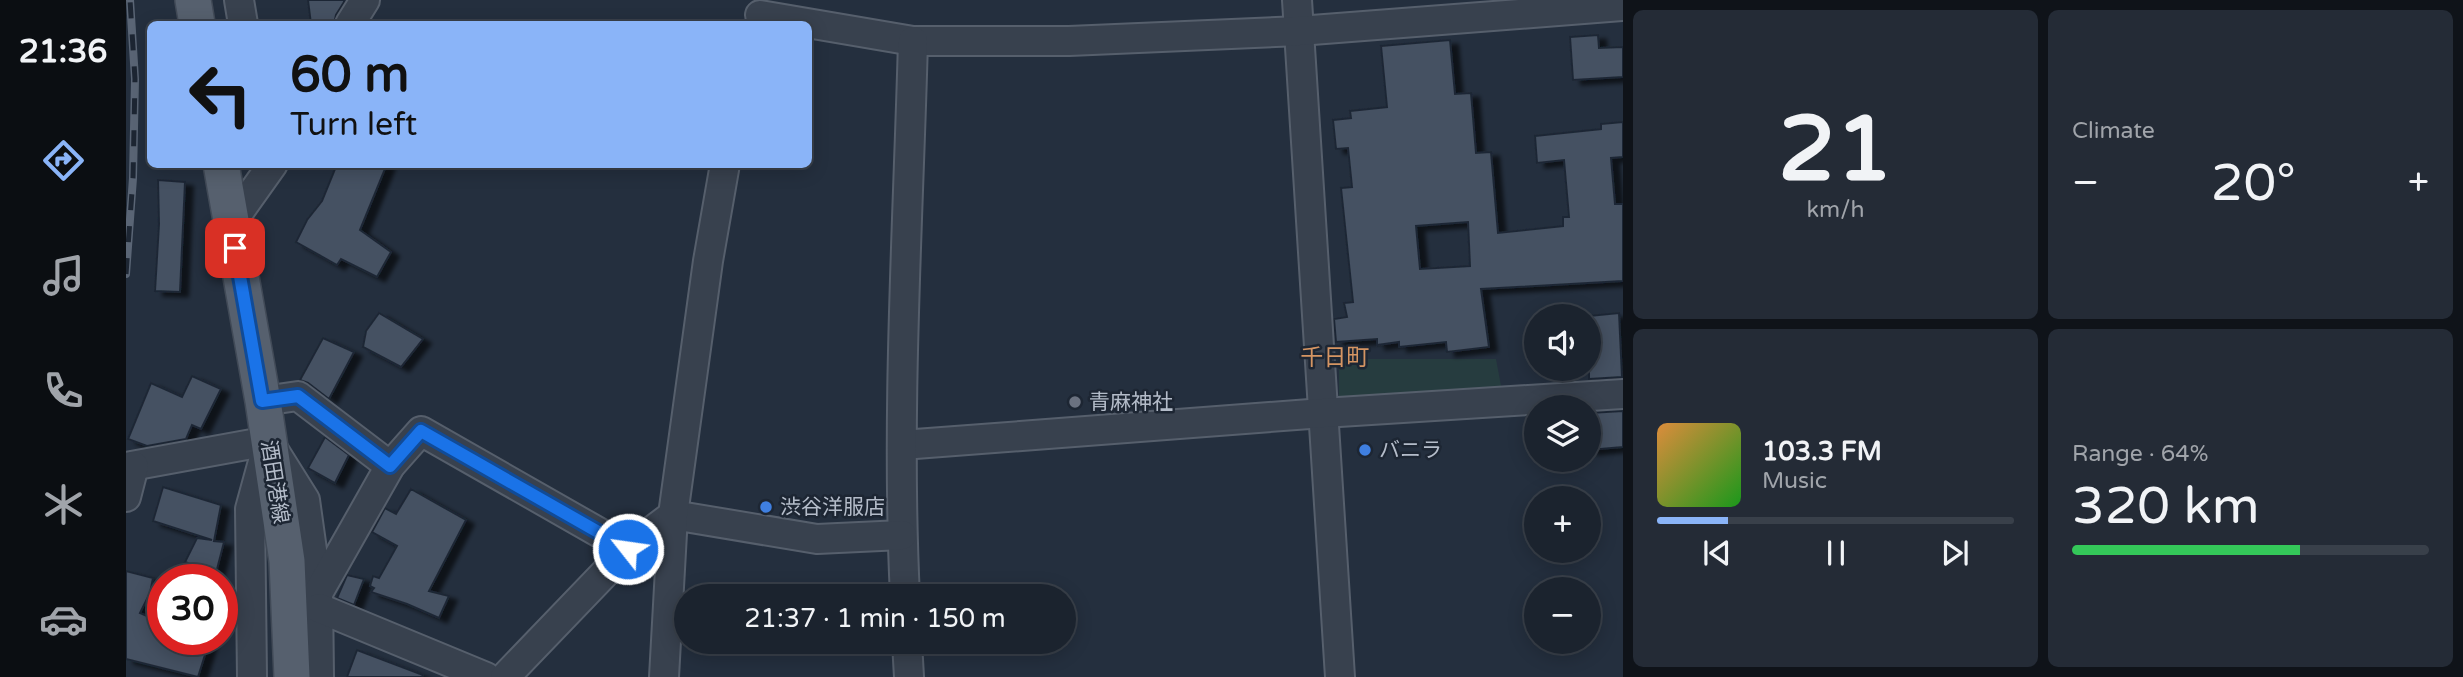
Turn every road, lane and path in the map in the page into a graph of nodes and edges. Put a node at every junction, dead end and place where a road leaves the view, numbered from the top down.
1 (193, 0) edge
2 (239, 0) edge
3 (365, 0) edge
4 (1297, 0) edge
5 (1623, 6) edge
6 (760, 13) edge
7 (196, 21) edge
8 (242, 21) edge
9 (352, 21) edge
10 (804, 21) edge
11 (812, 23) edge
12 (1299, 31) junction
13 (913, 41) junction
14 (222, 168) edge
15 (724, 168) edge
16 (269, 176) edge
17 (231, 223) junction
18 (1623, 394) edge
19 (262, 401) junction
20 (1323, 413) junction
21 (268, 441) junction
22 (902, 445) junction
23 (390, 466) junction
24 (130, 467) edge
25 (126, 498) edge
26 (673, 515) junction
27 (902, 535) junction
28 (628, 549) junction
29 (904, 584) edge
30 (318, 601) junction
31 (908, 654) edge
32 (252, 677) edge
33 (292, 677) edge
34 (319, 677) edge
35 (486, 677) edge
36 (505, 677) edge
37 (664, 677) edge
38 (909, 677) edge
39 (1340, 677) edge

1 - 7 main road
2 - 8 street
3 - 9 street
4 - 12 street
5 - 12 street
6 - 10 street
11 - 13 street
12 - 13 street
12 - 20 street
13 - 22 street
14 - 17 main road, 酒田港線
15 - 26 street
16 - 17 street
17 - 19 main road, 酒田港線
18 - 20 street
19 - 21 main road, 酒田港線
19 - 23 street
20 - 22 street
20 - 39 street
21 - 24 street
21 - 30 street
21 - 32 street
21 - 33 main road, 酒田港線
22 - 27 street
23 - 28 street
23 - 30 street
24 - 25 street
26 - 27 street
26 - 28 street
26 - 37 street
27 - 29 street
28 - 36 street
30 - 34 street
30 - 35 street
31 - 38 street

